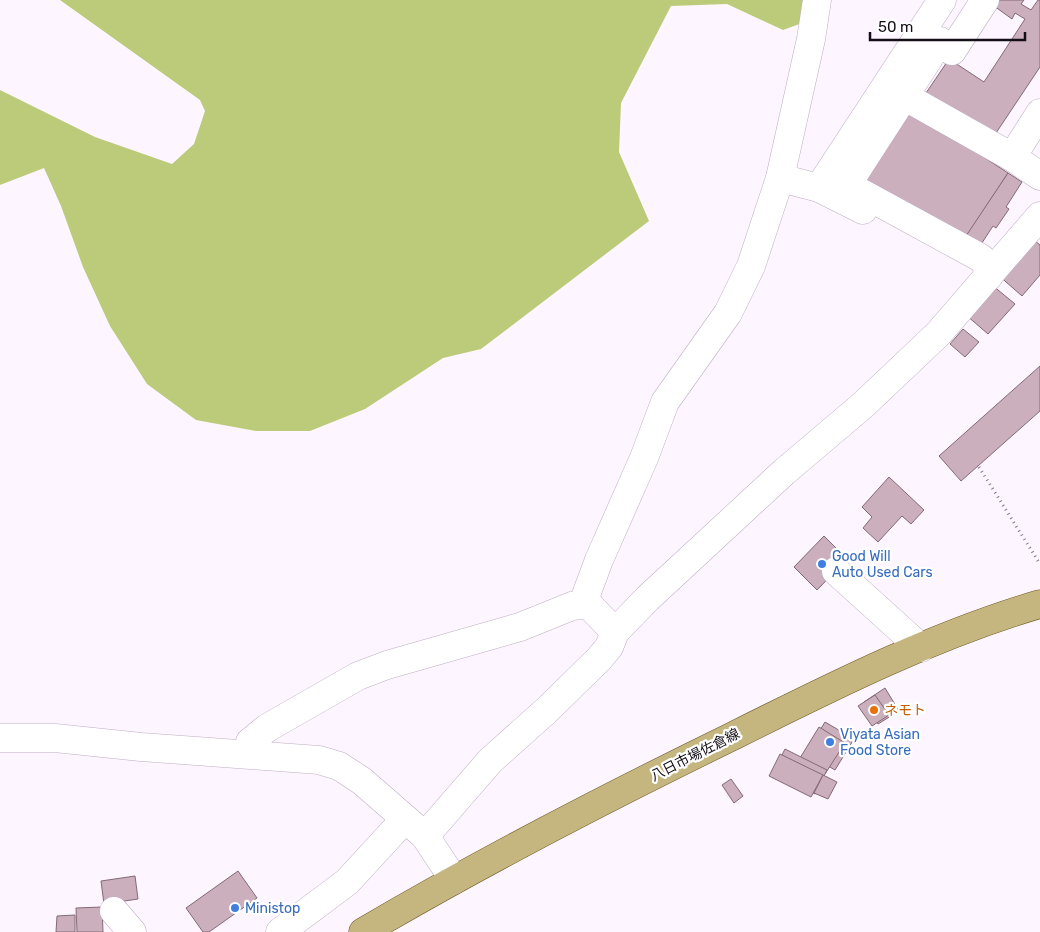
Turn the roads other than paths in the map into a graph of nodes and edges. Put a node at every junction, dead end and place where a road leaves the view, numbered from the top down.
1 (817, 0) edge
2 (942, 0) edge
3 (985, 0) edge
4 (904, 96) junction
5 (1040, 113) edge
6 (1012, 157) junction
7 (1040, 176) edge
8 (780, 178) junction
9 (819, 188) junction
10 (1040, 216) edge
11 (988, 277) junction
12 (836, 571) dead end
13 (588, 604) junction
14 (1040, 604) edge
15 (615, 632) junction
16 (921, 648) junction
17 (0, 738) edge
18 (248, 754) junction
19 (415, 827) junction
20 (454, 880) junction
21 (114, 911) dead end
22 (132, 932) edge
23 (280, 932) edge
24 (363, 932) edge

1 - 8 street
2 - 9 street
3 - 4 street
4 - 6 street
4 - 11 street
5 - 6 street
6 - 7 street
8 - 9 street
8 - 13 street
9 - 11 street
10 - 11 street
11 - 15 street
12 - 16 street
13 - 15 street
13 - 18 street
14 - 16 main road, 八日市場佐倉線
15 - 19 street
16 - 20 main road, 八日市場佐倉線
17 - 18 street
18 - 19 street
19 - 20 street
19 - 23 street
20 - 24 main road, 八日市場佐倉線
21 - 22 street

